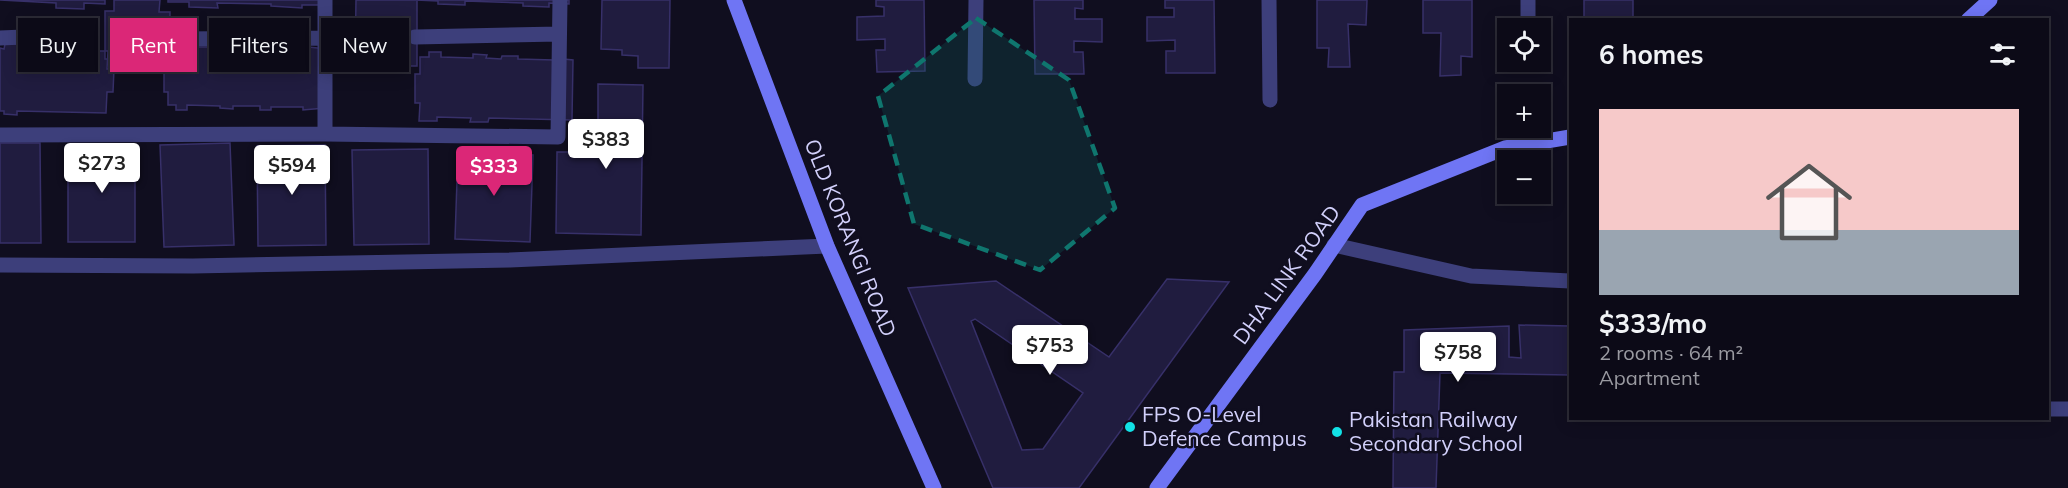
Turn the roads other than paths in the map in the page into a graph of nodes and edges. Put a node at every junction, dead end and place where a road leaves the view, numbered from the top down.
1 (325, 0) edge
2 (560, 0) edge
3 (734, 0) edge
4 (976, 0) edge
5 (1269, 0) edge
6 (1528, 0) edge
7 (1990, 0) edge
8 (325, 18) edge
9 (1528, 18) edge
10 (1970, 18) edge
11 (559, 34) junction
12 (18, 37) edge
13 (415, 37) dead end
14 (0, 38) edge
15 (321, 38) edge
16 (197, 39) edge
17 (325, 72) edge
18 (975, 79) dead end
19 (1270, 100) dead end
20 (325, 134) junction
21 (0, 135) edge
22 (1569, 137) edge
23 (1334, 245) junction
24 (827, 246) junction
25 (0, 265) edge
26 (1569, 281) edge
27 (2049, 409) edge
28 (2068, 409) edge
29 (934, 488) edge
30 (1157, 488) edge

1 - 8 street
2 - 11 street
3 - 24 street, OLD KORANGI ROAD
4 - 18 street
5 - 19 street
6 - 9 street
7 - 10 street
11 - 13 street
11 - 20 street
12 - 14 street
15 - 16 street
17 - 20 street
20 - 21 street
22 - 23 street, DHA LINK ROAD
23 - 26 street
23 - 30 street, DHA LINK ROAD
24 - 25 street
24 - 29 street, OLD KORANGI ROAD
27 - 28 street

